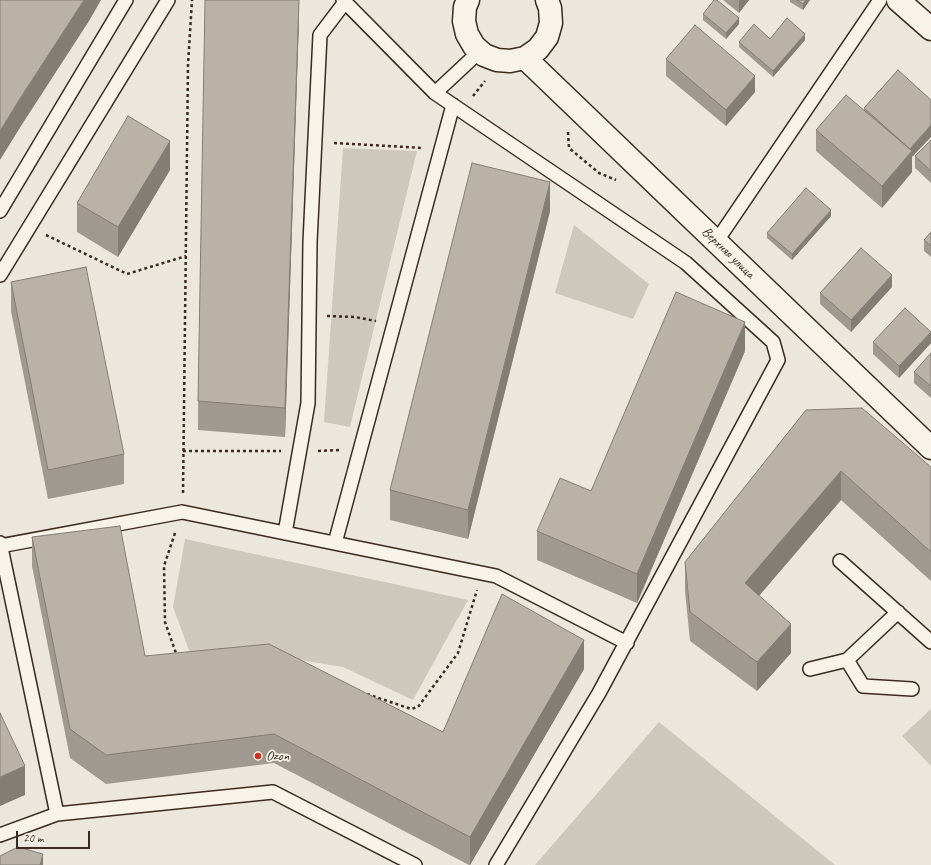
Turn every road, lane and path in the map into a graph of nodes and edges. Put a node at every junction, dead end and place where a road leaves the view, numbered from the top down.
1 (126, 0) edge
2 (168, 0) edge
3 (192, 0) edge
4 (468, 0) edge
5 (546, 0) edge
6 (880, 0) edge
7 (898, 0) edge
8 (344, 1) edge
9 (931, 29) edge
10 (480, 51) junction
11 (525, 58) junction
12 (435, 93) junction
13 (453, 105) junction
14 (315, 142) junction
15 (441, 149) junction
16 (0, 211) edge
17 (29, 227) junction
18 (716, 242) junction
19 (186, 256) junction
20 (0, 275) edge
21 (310, 314) junction
22 (394, 324) junction
23 (931, 448) edge
24 (183, 450) junction
25 (360, 450) junction
26 (300, 451) junction
27 (182, 512) junction
28 (286, 533) junction
29 (335, 543) junction
30 (0, 544) edge
31 (840, 561) dead end
32 (482, 573) junction
33 (898, 612) junction
34 (931, 642) edge
35 (627, 643) junction
36 (179, 659) edge
37 (847, 660) junction
38 (810, 669) dead end
39 (912, 689) dead end
40 (366, 694) edge
41 (57, 814) junction
42 (0, 835) edge
43 (415, 865) edge
44 (496, 865) edge

1 - 16 lane
2 - 17 lane
3 - 19 path
4 - 10 street
5 - 11 street
6 - 18 lane
7 - 9 street
8 - 12 lane
8 - 14 lane
10 - 11 street
10 - 12 lane
11 - 18 street, Верхняя улица
12 - 13 lane
13 - 15 lane
13 - 35 lane
14 - 15 path
14 - 21 lane
15 - 22 lane
17 - 19 path
17 - 20 lane
18 - 23 street, Верхняя улица
19 - 24 path
21 - 22 path
21 - 26 lane
22 - 25 lane
24 - 26 path
24 - 27 path
25 - 26 path
25 - 29 lane
26 - 28 lane
27 - 28 lane
27 - 30 lane
27 - 36 path
28 - 29 lane
29 - 32 lane
30 - 41 lane
31 - 33 lane
32 - 35 lane
32 - 40 path
33 - 34 lane
33 - 37 lane
35 - 44 lane
37 - 38 lane
37 - 39 lane
41 - 42 lane
41 - 43 lane

